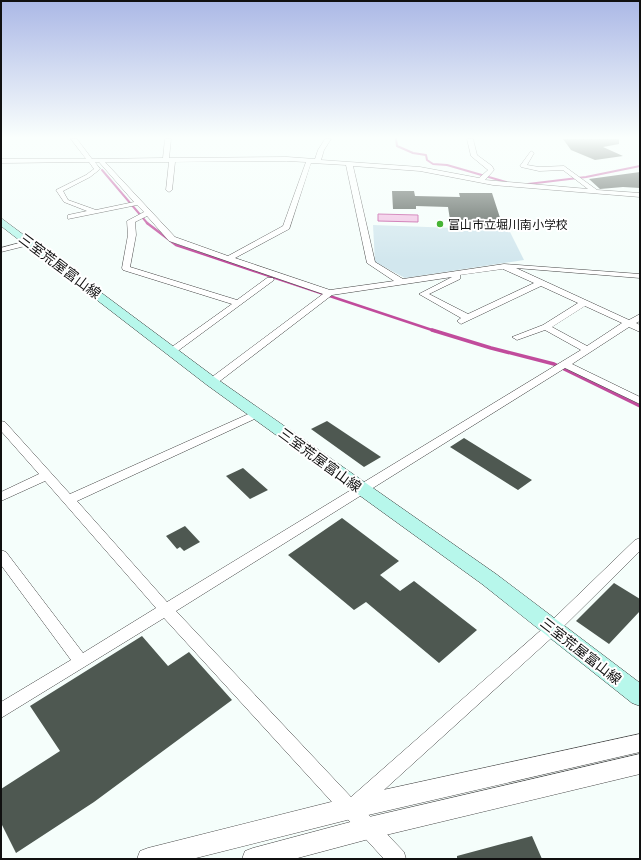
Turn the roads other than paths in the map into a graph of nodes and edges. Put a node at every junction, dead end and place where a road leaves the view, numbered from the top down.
1 (82, 179) edge
2 (117, 179) edge
3 (169, 179) edge
4 (303, 179) edge
5 (353, 179) edge
6 (471, 179) edge
7 (579, 179) edge
8 (480, 181) joint
9 (169, 190) dead end
10 (596, 192) junction
11 (640, 195) edge
12 (138, 203) junction
13 (95, 212) junction
14 (147, 213) junction
15 (71, 217) dead end
16 (1, 221) edge
17 (30, 242) junction
18 (1, 250) edge
19 (228, 259) junction
20 (504, 266) junction
21 (467, 272) junction
22 (640, 276) edge
23 (270, 280) dead end
24 (402, 282) junction
25 (540, 283) junction
26 (329, 293) junction
27 (584, 303) junction
28 (238, 304) junction
29 (640, 317) edge
30 (468, 318) junction
31 (459, 322) dead end
32 (628, 323) junction
33 (546, 327) junction
34 (640, 329) edge
35 (517, 337) dead end
36 (588, 350) junction
37 (172, 351) junction
38 (565, 364) junction
39 (212, 382) junction
40 (640, 401) edge
41 (257, 414) junction
42 (1, 424) edge
43 (46, 476) junction
44 (361, 489) junction
45 (1, 497) edge
46 (69, 500) junction
47 (640, 543) edge
48 (1, 555) edge
49 (166, 610) junction
50 (553, 628) junction
51 (81, 662) junction
52 (640, 696) edge
53 (1, 711) edge
54 (640, 743) edge
55 (640, 764) edge
56 (351, 808) junction
57 (369, 828) junction
58 (302, 852) edge
59 (148, 859) edge
60 (253, 859) edge
61 (397, 859) edge

1 - 13 street
2 - 12 street
3 - 9 street
4 - 19 street
5 - 24 street
6 - 8 street
7 - 10 street
8 - 10 street
10 - 11 street
12 - 13 street
12 - 14 street
13 - 15 street
14 - 19 street
14 - 28 street
16 - 17 main road, 三室荒屋富山線
17 - 18 street
17 - 37 main road, 三室荒屋富山線
19 - 26 street
20 - 21 street
20 - 22 street
20 - 25 street
21 - 24 street
21 - 30 street
23 - 28 street
24 - 26 street
25 - 27 street
25 - 30 street
26 - 39 street
27 - 32 street
27 - 33 street
28 - 37 street
29 - 32 street
30 - 31 street
32 - 34 street
32 - 36 street
33 - 35 street
33 - 36 street
36 - 38 street
37 - 39 main road, 三室荒屋富山線
38 - 40 street
38 - 44 street
39 - 41 main road, 三室荒屋富山線
41 - 44 main road, 三室荒屋富山線
41 - 46 street
42 - 43 street
43 - 45 street
43 - 46 street
44 - 49 street
44 - 50 main road, 三室荒屋富山線
46 - 49 street
47 - 50 street
48 - 51 street
49 - 51 street
49 - 56 street
50 - 52 main road, 三室荒屋富山線
50 - 56 street
51 - 53 street
54 - 56 street
55 - 57 street
56 - 57 street
56 - 59 street
57 - 58 street
57 - 61 street
58 - 60 street

